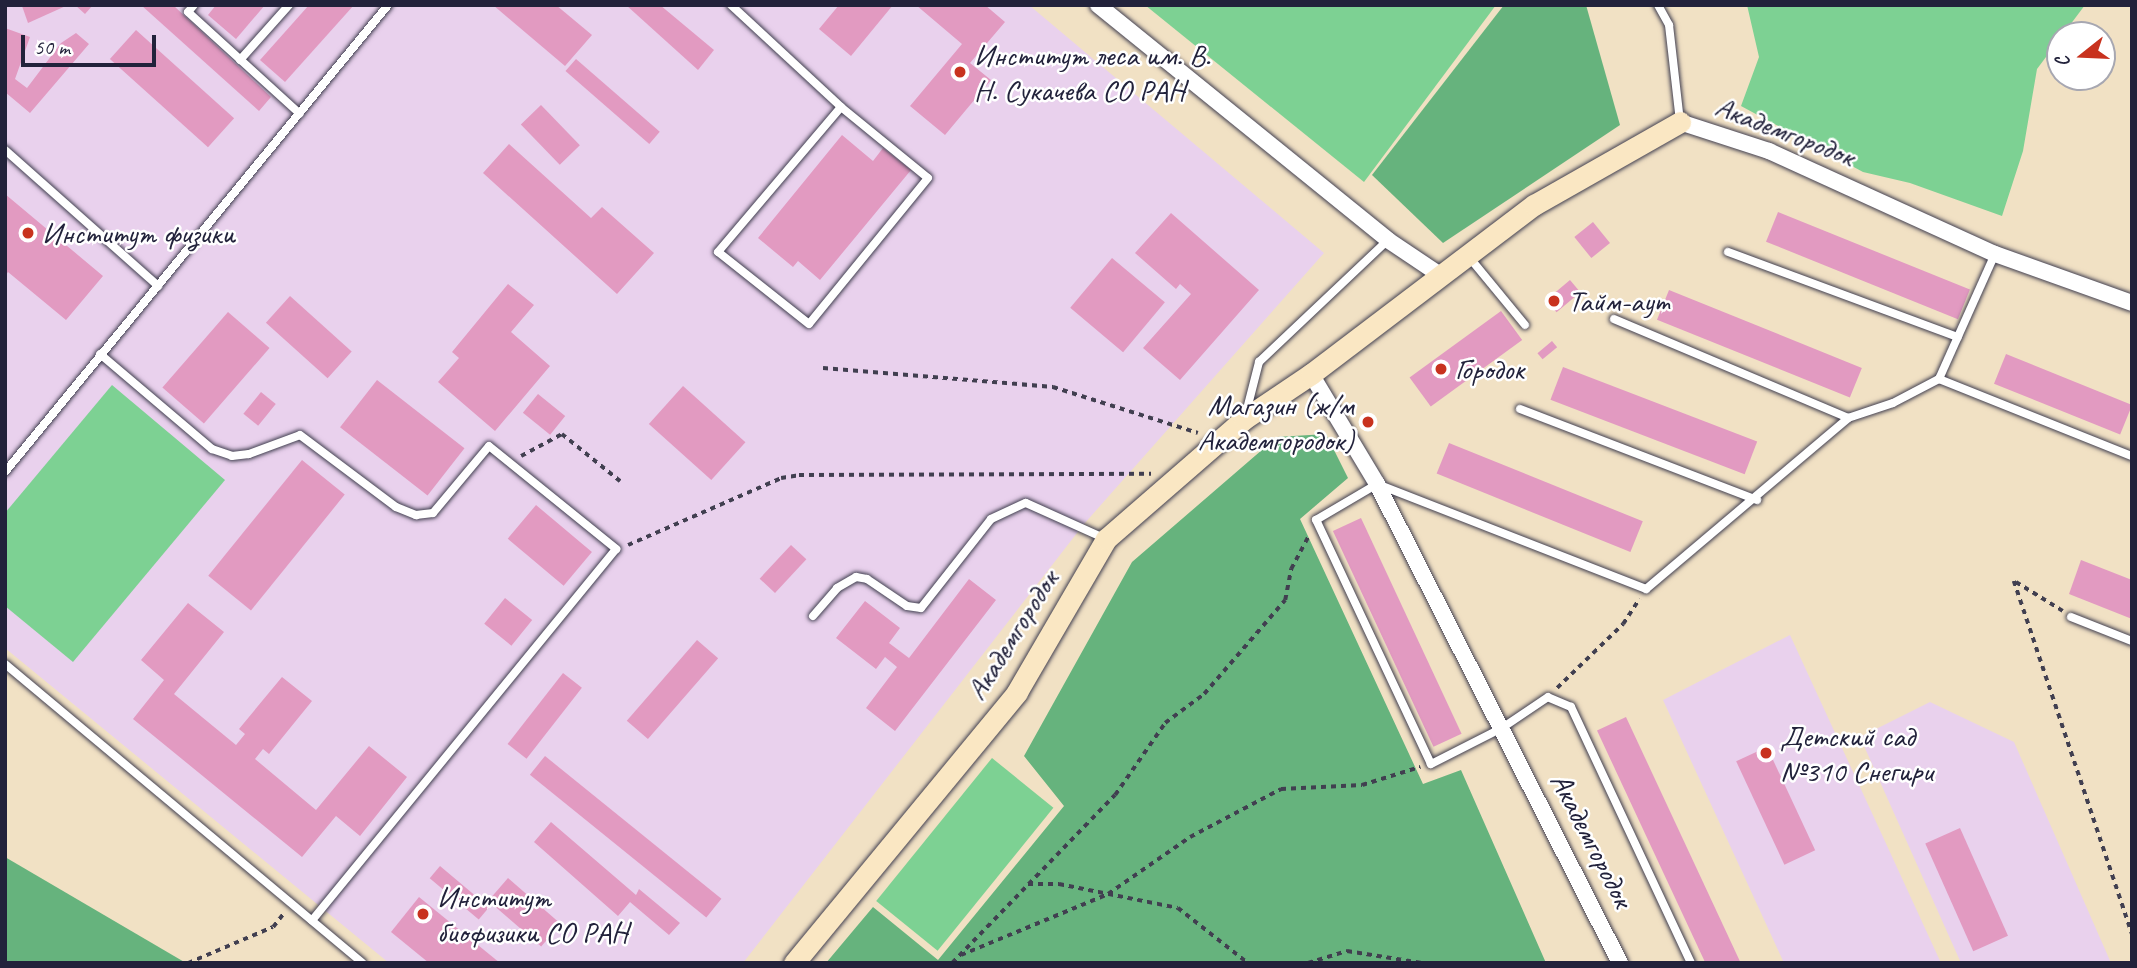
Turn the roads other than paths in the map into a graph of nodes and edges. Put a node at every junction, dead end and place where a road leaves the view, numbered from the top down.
1 (194, 5) edge
2 (289, 5) edge
3 (388, 5) edge
4 (731, 5) edge
5 (1098, 5) edge
6 (1658, 5) edge
7 (240, 60) junction
8 (841, 107) junction
9 (300, 114) junction
10 (1680, 122) junction
11 (5, 150) edge
12 (1388, 240) junction
13 (1728, 253) dead end
14 (1994, 254) junction
15 (1468, 255) junction
16 (1440, 275) junction
17 (158, 286) junction
18 (2132, 303) edge
19 (1614, 319) dead end
20 (1525, 325) dead end
21 (1958, 337) junction
22 (100, 354) junction
23 (1311, 374) junction
24 (1939, 379) junction
25 (1520, 409) dead end
26 (1849, 418) junction
27 (1244, 419) junction
28 (2132, 456) edge
29 (5, 472) edge
30 (1377, 484) junction
31 (1757, 500) junction
32 (1106, 539) junction
33 (813, 616) dead end
34 (2071, 617) road end
35 (2132, 641) edge
36 (5, 664) edge
37 (1502, 727) junction
38 (312, 921) junction
39 (362, 963) edge
40 (794, 963) edge
41 (1620, 963) edge
42 (1691, 963) edge

1 - 7 lane
2 - 7 lane
3 - 9 lane
4 - 8 lane
5 - 12 street
6 - 10 lane
7 - 9 lane
8 - 8 lane
9 - 17 lane
10 - 14 street, Академгородок
10 - 15 street, Академгородок
11 - 17 lane
12 - 16 street
12 - 27 lane
13 - 21 lane
14 - 18 street, Академгородок
14 - 21 lane
15 - 16 street, Академгородок
15 - 20 lane
16 - 23 street, Академгородок
17 - 22 lane
19 - 26 lane
21 - 24 lane
22 - 29 lane
22 - 38 lane
23 - 27 street, Академгородок
23 - 30 street, Академгородок
24 - 26 lane
24 - 28 lane
25 - 31 lane
26 - 31 lane
27 - 32 street, Академгородок
30 - 31 lane
30 - 37 street, Академгородок
30 - 37 lane
32 - 33 lane
32 - 40 street, Академгородок
34 - 35 lane
36 - 38 lane
37 - 41 street, Академгородок
37 - 42 lane
38 - 39 lane

